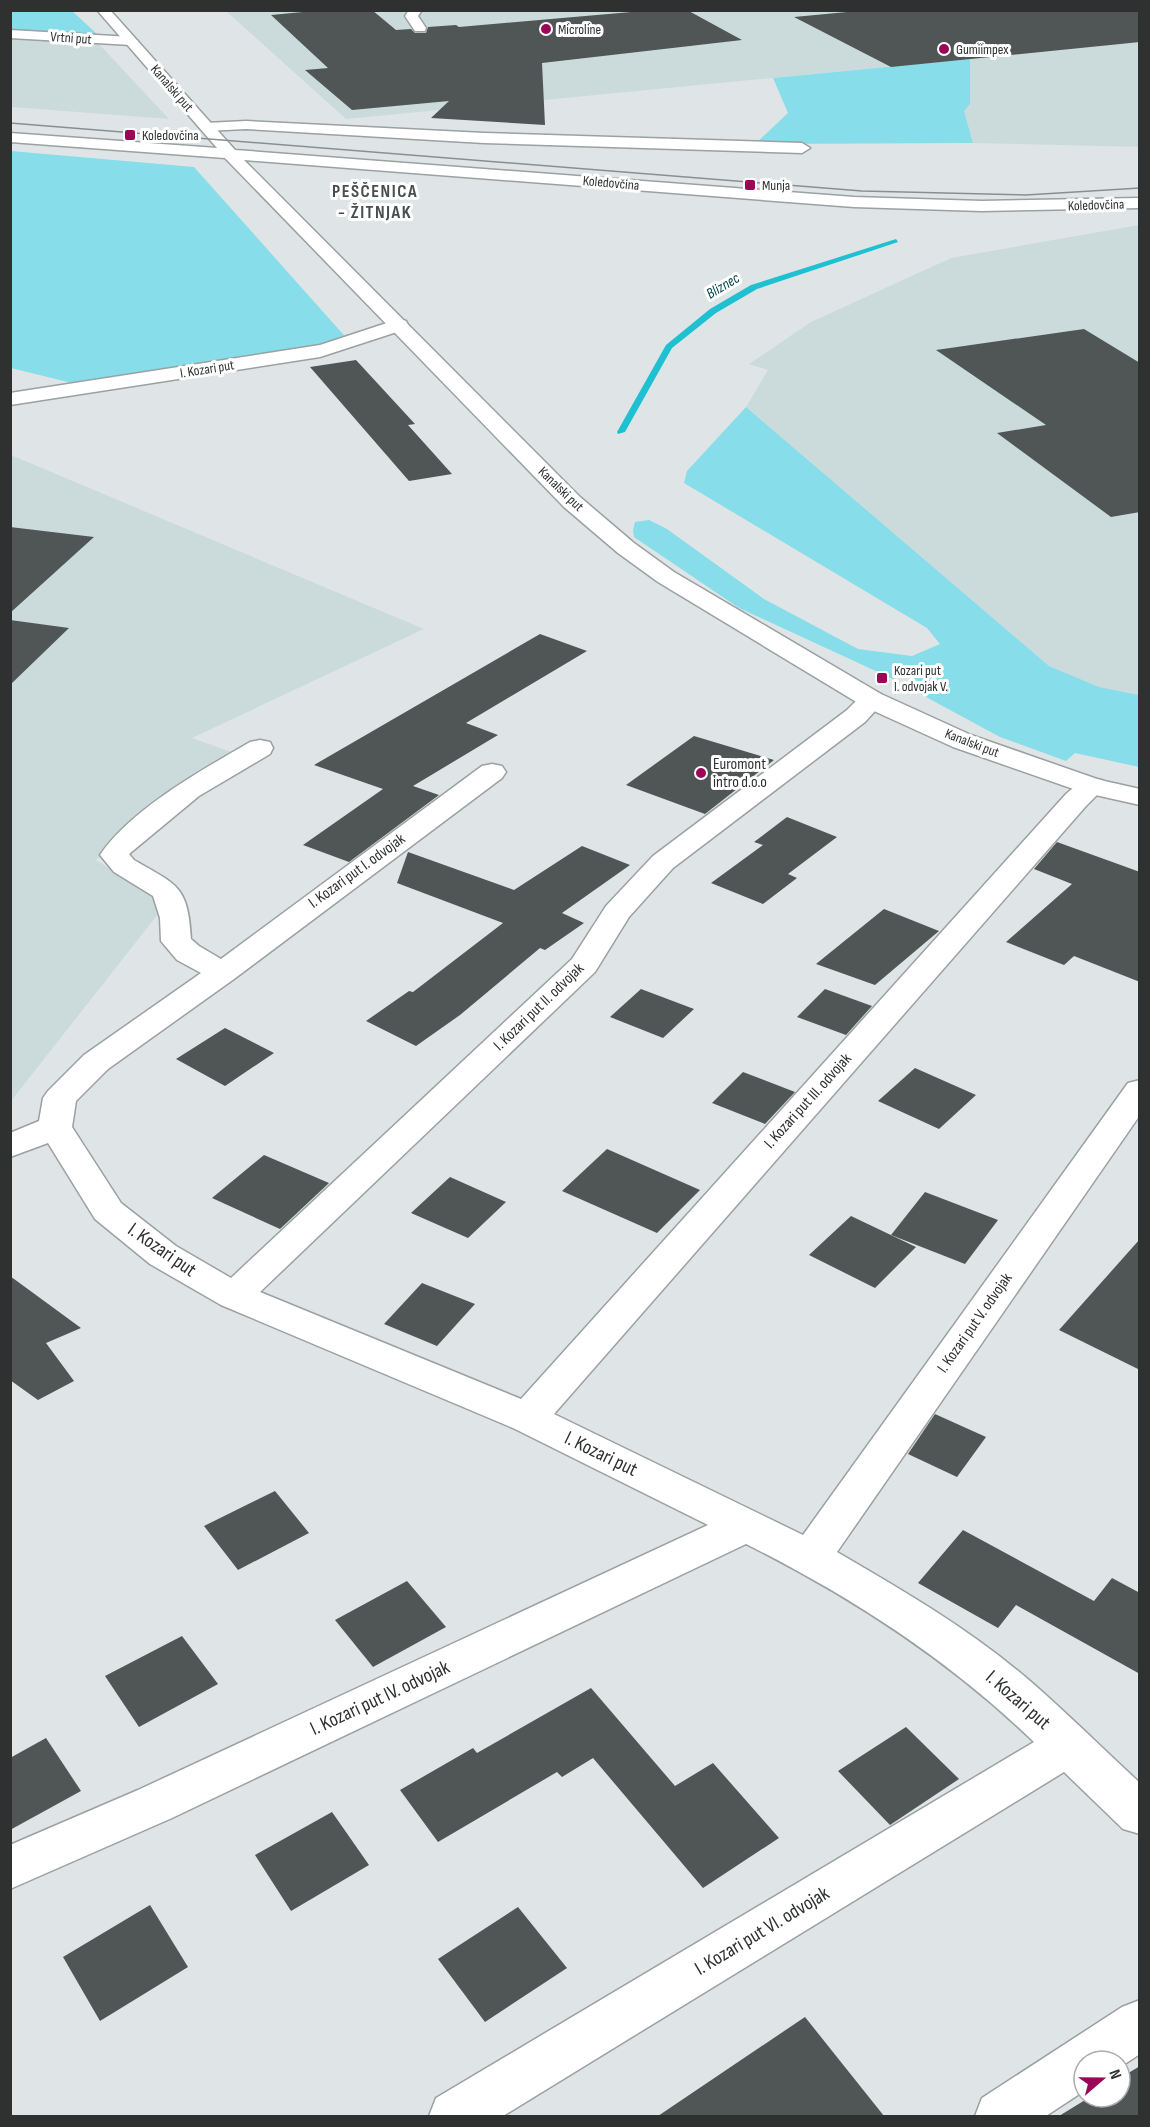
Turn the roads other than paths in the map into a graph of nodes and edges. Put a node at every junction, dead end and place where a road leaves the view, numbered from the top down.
1 (103, 10) edge
2 (416, 10) edge
3 (420, 28) dead end
4 (10, 34) edge
5 (130, 41) junction
6 (206, 127) junction
7 (10, 137) edge
8 (802, 148) dead end
9 (231, 155) junction
10 (1140, 203) edge
11 (399, 325) junction
12 (10, 399) edge
13 (872, 700) junction
14 (260, 748) dead end
15 (492, 772) dead end
16 (1092, 786) junction
17 (1140, 797) edge
18 (223, 972) junction
19 (1140, 1090) edge
20 (55, 1127) junction
21 (10, 1146) edge
22 (234, 1296) junction
23 (526, 1418) junction
24 (748, 1525) junction
25 (810, 1557) junction
26 (1069, 1745) junction
27 (1134, 1795) edge
28 (10, 1868) edge
29 (1140, 2024) edge
30 (455, 2116) edge
31 (1000, 2116) edge

1 - 5 street, Kanalski put
2 - 3 street
4 - 5 street, Vrtni put
5 - 6 street, Kanalski put
6 - 8 street
6 - 9 street, Kanalski put
7 - 9 street, Koledovčina
9 - 10 street, Koledovčina
9 - 11 street, Kanalski put
11 - 12 street, I. Kozari put
11 - 13 street, Kanalski put
13 - 16 street, Kanalski put
13 - 22 street, I. Kozari put II. odvojak
14 - 18 street
15 - 18 street, I. Kozari put I. odvojak
16 - 17 street, Kanalski put
16 - 23 street, I. Kozari put III. odvojak
18 - 20 street, I. Kozari put I. odvojak
19 - 25 street, I. Kozari put V. odvojak
20 - 21 street
20 - 22 street, I. Kozari put
22 - 23 street, I. Kozari put
23 - 24 street, I. Kozari put
24 - 25 street, I. Kozari put
24 - 28 street, I. Kozari put IV. odvojak
25 - 26 street, I. Kozari put
26 - 27 street, I. Kozari put
26 - 30 street, I. Kozari put VI. odvojak
29 - 31 street

